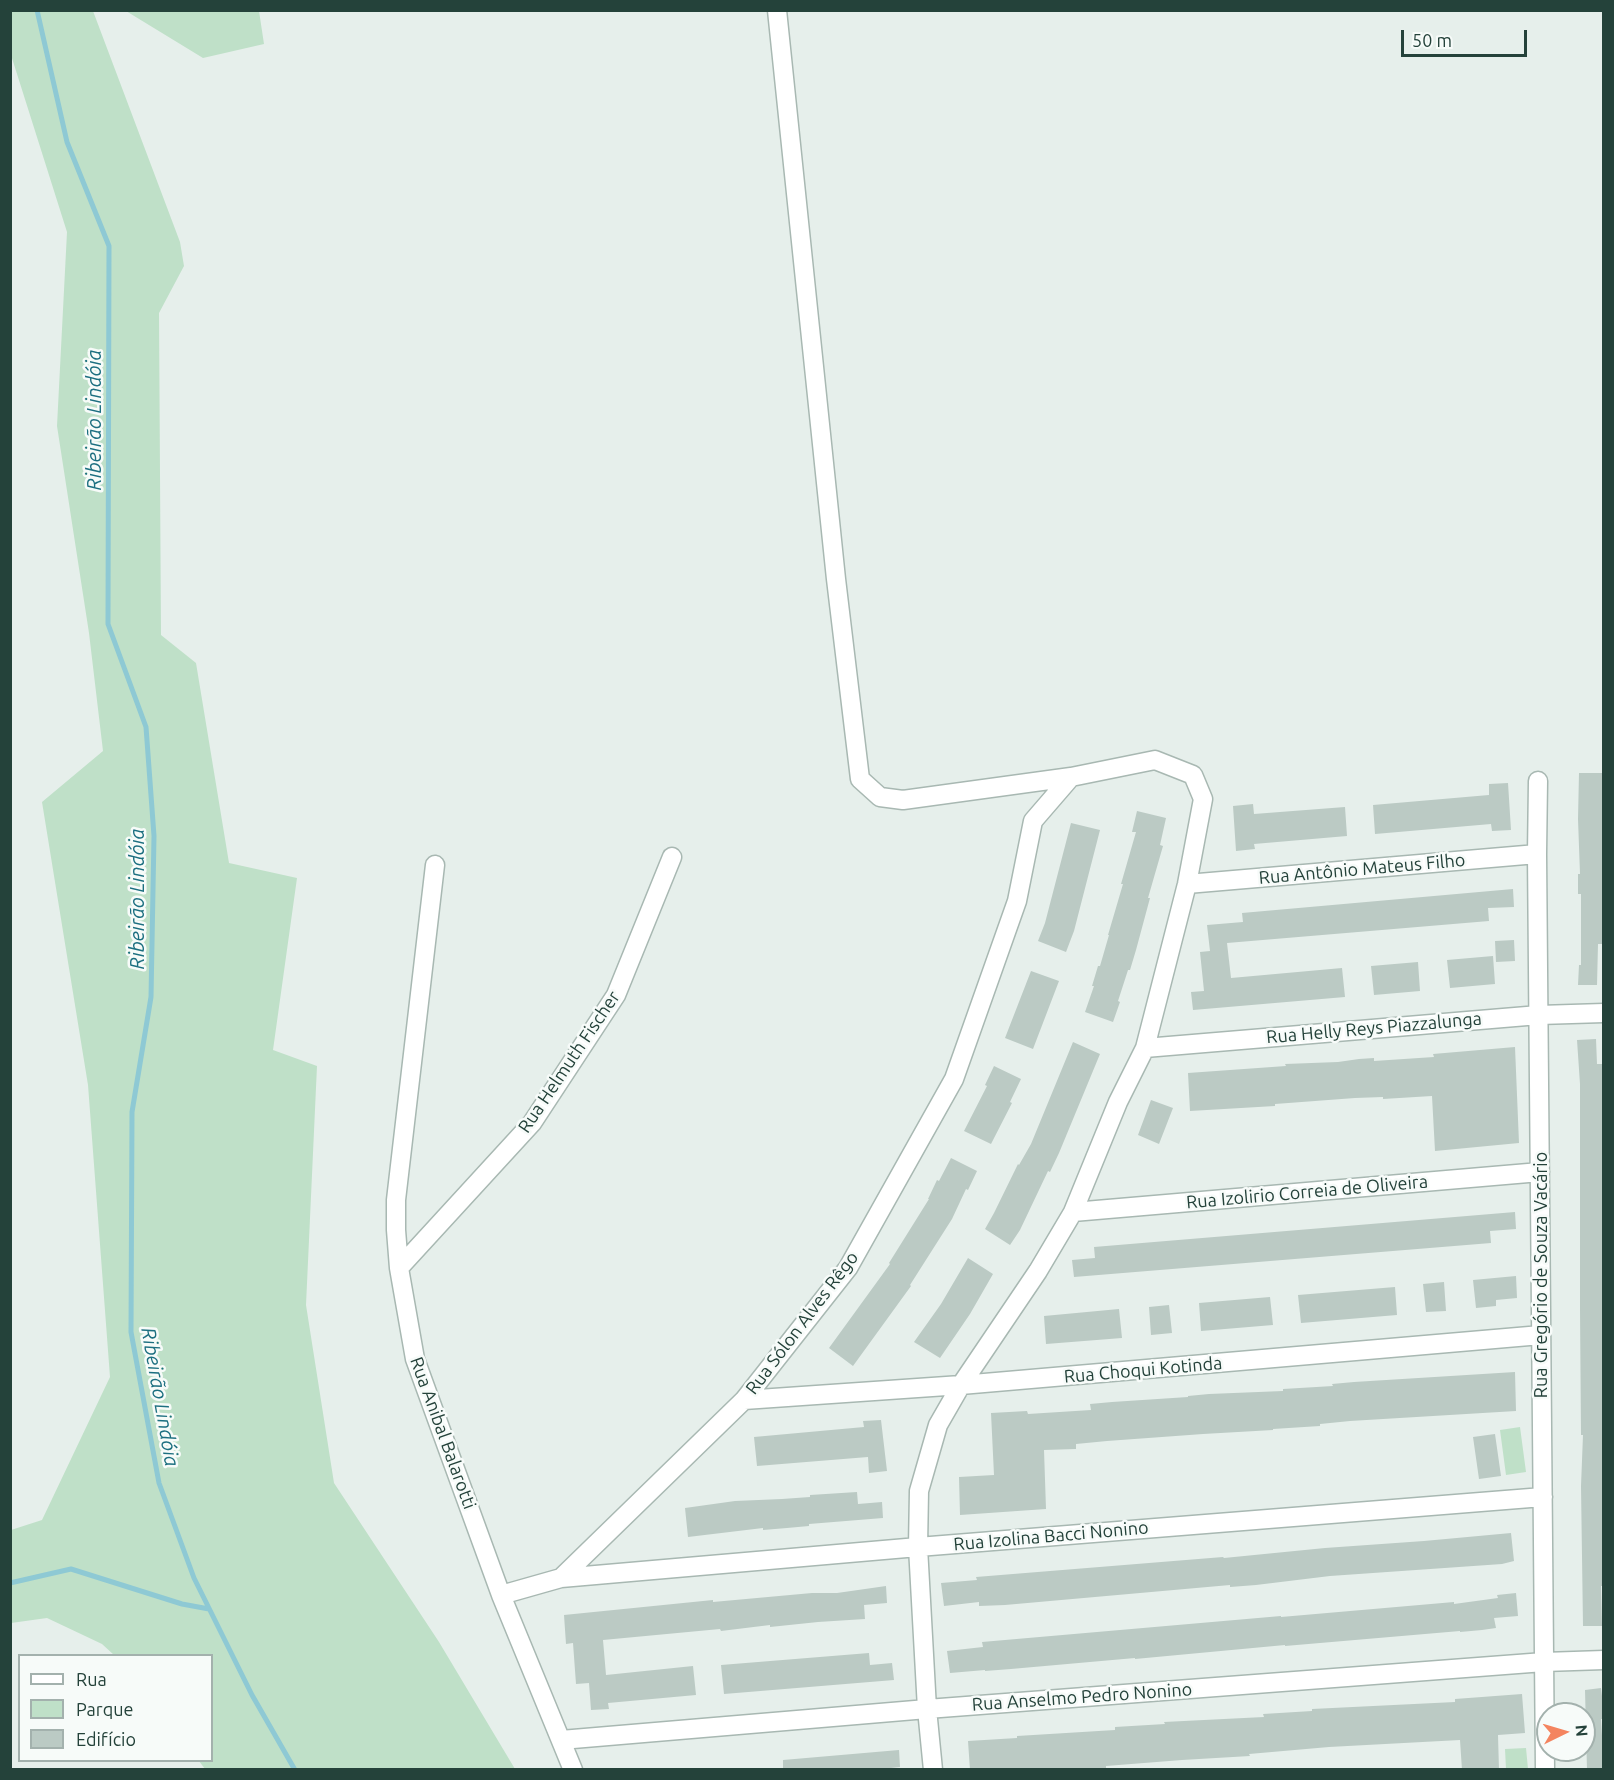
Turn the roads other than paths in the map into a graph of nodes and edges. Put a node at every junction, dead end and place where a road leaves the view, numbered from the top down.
1 (777, 10) edge
2 (1071, 777) junction
3 (1539, 782) dead end
4 (1537, 854) junction
5 (672, 857) dead end
6 (435, 865) dead end
7 (1187, 884) junction
8 (1604, 1013) edge
9 (1539, 1015) junction
10 (1145, 1048) junction
11 (1540, 1172) junction
12 (1073, 1212) junction
13 (399, 1268) junction
14 (1541, 1335) junction
15 (961, 1385) junction
16 (744, 1400) junction
17 (1543, 1497) junction
18 (918, 1547) junction
19 (561, 1578) junction
20 (501, 1594) junction
21 (1604, 1660) edge
22 (1544, 1662) junction
23 (927, 1709) junction
24 (561, 1740) junction
25 (573, 1770) edge
26 (933, 1770) edge
27 (1545, 1770) edge

1 - 2 street
2 - 7 street
2 - 16 street, Rua Sólon Alves Rêgo
3 - 4 street, Rua Gregório de Souza Vacário
4 - 7 street, Rua Antônio Mateus Filho
4 - 9 street, Rua Gregório de Souza Vacário
5 - 13 street, Rua Helmuth Fischer
6 - 13 street, Rua Anibal Balarotti
7 - 10 street
8 - 9 street, Rua Helly Reys Piazzalunga
9 - 10 street, Rua Helly Reys Piazzalunga
9 - 11 street, Rua Gregório de Souza Vacário
10 - 12 street
11 - 12 street, Rua Izolirio Correia de Oliveira
11 - 14 street, Rua Gregório de Souza Vacário
12 - 15 street
13 - 20 street, Rua Anibal Balarotti
14 - 15 street, Rua Choqui Kotinda
14 - 17 street, Rua Gregório de Souza Vacário
15 - 16 street, Rua Choqui Kotinda
15 - 18 street
16 - 19 street, Rua Sólon Alves Rêgo
17 - 18 street, Rua Izolina Bacci Nonino
17 - 22 street, Rua Gregório de Souza Vacário
18 - 19 street, Rua Izolina Bacci Nonino
18 - 23 street
19 - 20 street, Rua Sólon Alves Rêgo
20 - 24 street, Rua Anibal Balarotti
21 - 22 street, Rua Anselmo Pedro Nonino
22 - 23 street, Rua Anselmo Pedro Nonino
22 - 27 street, Rua Gregório de Souza Vacário
23 - 24 street, Rua Anselmo Pedro Nonino
23 - 26 street
24 - 25 street, Rua Anibal Balarotti

